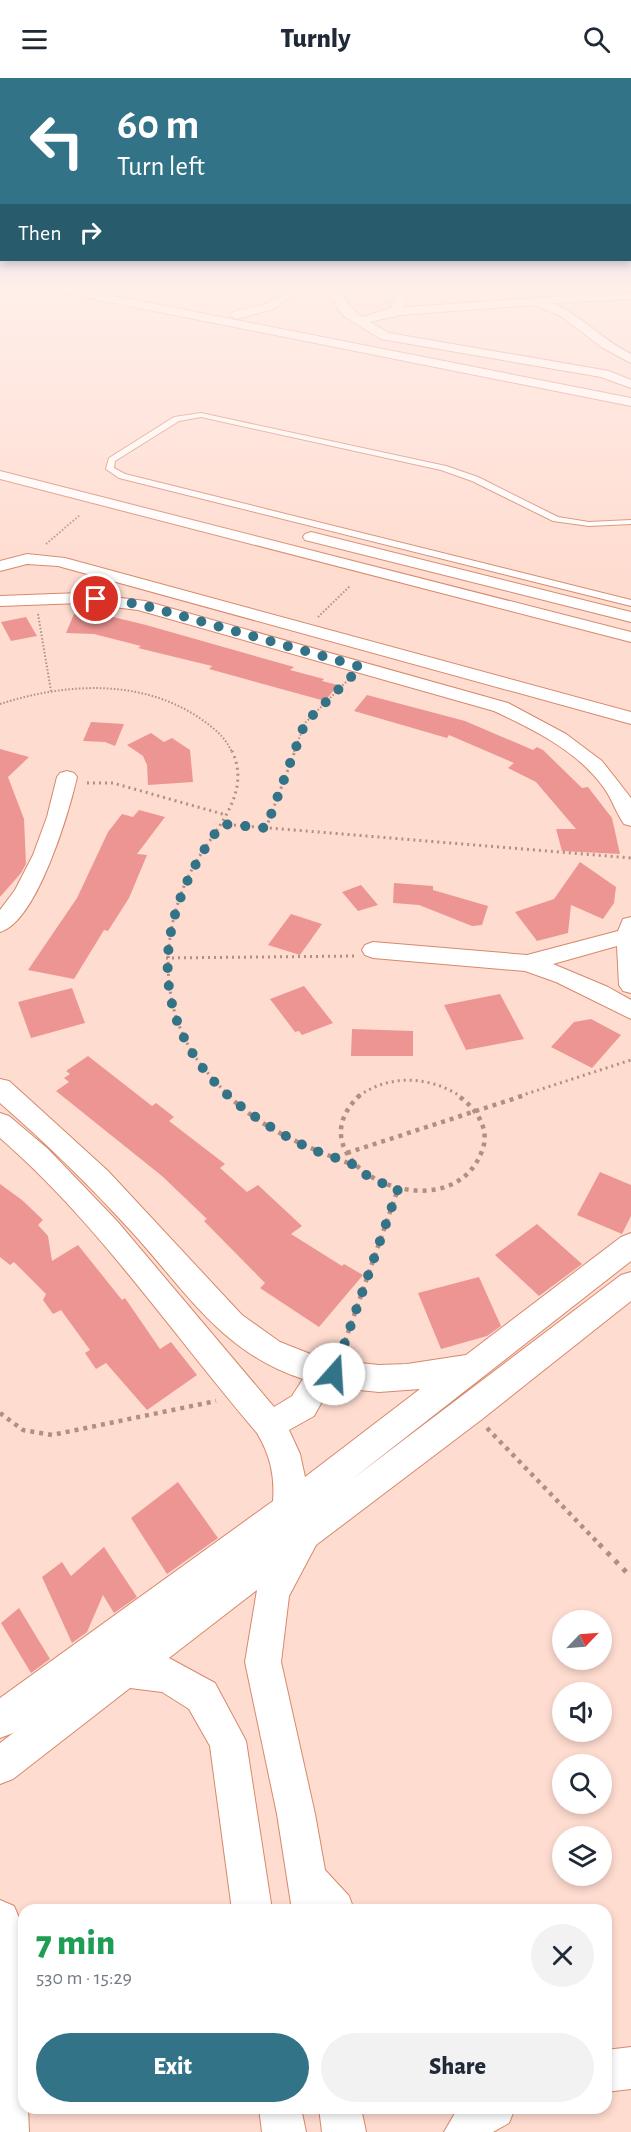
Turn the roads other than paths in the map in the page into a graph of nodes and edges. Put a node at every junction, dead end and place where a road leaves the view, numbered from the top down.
1 (524, 381) edge
2 (602, 381) edge
3 (631, 386) edge
4 (631, 402) edge
5 (0, 459) edge
6 (0, 475) edge
7 (69, 476) dead end
8 (103, 485) dead end
9 (631, 522) edge
10 (0, 566) edge
11 (0, 601) edge
12 (631, 603) edge
13 (631, 617) edge
14 (631, 637) edge
15 (631, 718) edge
16 (66, 781) road end
17 (631, 820) edge
18 (0, 925) edge
19 (629, 930) edge
20 (379, 950) road end
21 (527, 963) junction
22 (631, 985) edge
23 (631, 1011) edge
24 (0, 1088) edge
25 (0, 1123) edge
26 (631, 1245) edge
27 (631, 1284) edge
28 (568, 1294) junction
29 (593, 1314) junction
30 (475, 1366) junction
31 (327, 1373) junction
32 (268, 1423) junction
33 (297, 1520) junction
34 (125, 1670) junction
35 (0, 1720) edge
36 (0, 1766) edge
37 (310, 1895) edge
38 (251, 1904) edge
39 (325, 1904) edge
40 (0, 1920) edge
41 (631, 2068) edge
42 (612, 2070) edge
43 (281, 2114) edge
44 (341, 2114) edge
45 (480, 2114) edge
46 (7, 2132) edge
47 (284, 2132) edge
48 (344, 2132) edge
49 (466, 2132) edge

1 - 4 street
2 - 3 street
5 - 7 street
6 - 14 street
8 - 13 street
9 - 12 lane
10 - 15 street
11 - 17 street
16 - 18 street
19 - 21 street
19 - 22 street
20 - 21 street
21 - 23 street
24 - 31 street
25 - 32 street
26 - 28 street
27 - 29 street
28 - 29 street
28 - 30 street
29 - 33 street
30 - 31 street
30 - 33 street
31 - 32 street
32 - 33 street
33 - 34 street
33 - 35 street
33 - 37 street
34 - 36 street
34 - 38 street
37 - 39 street
40 - 46 street
41 - 42 street
43 - 47 street
44 - 48 street
45 - 49 street

